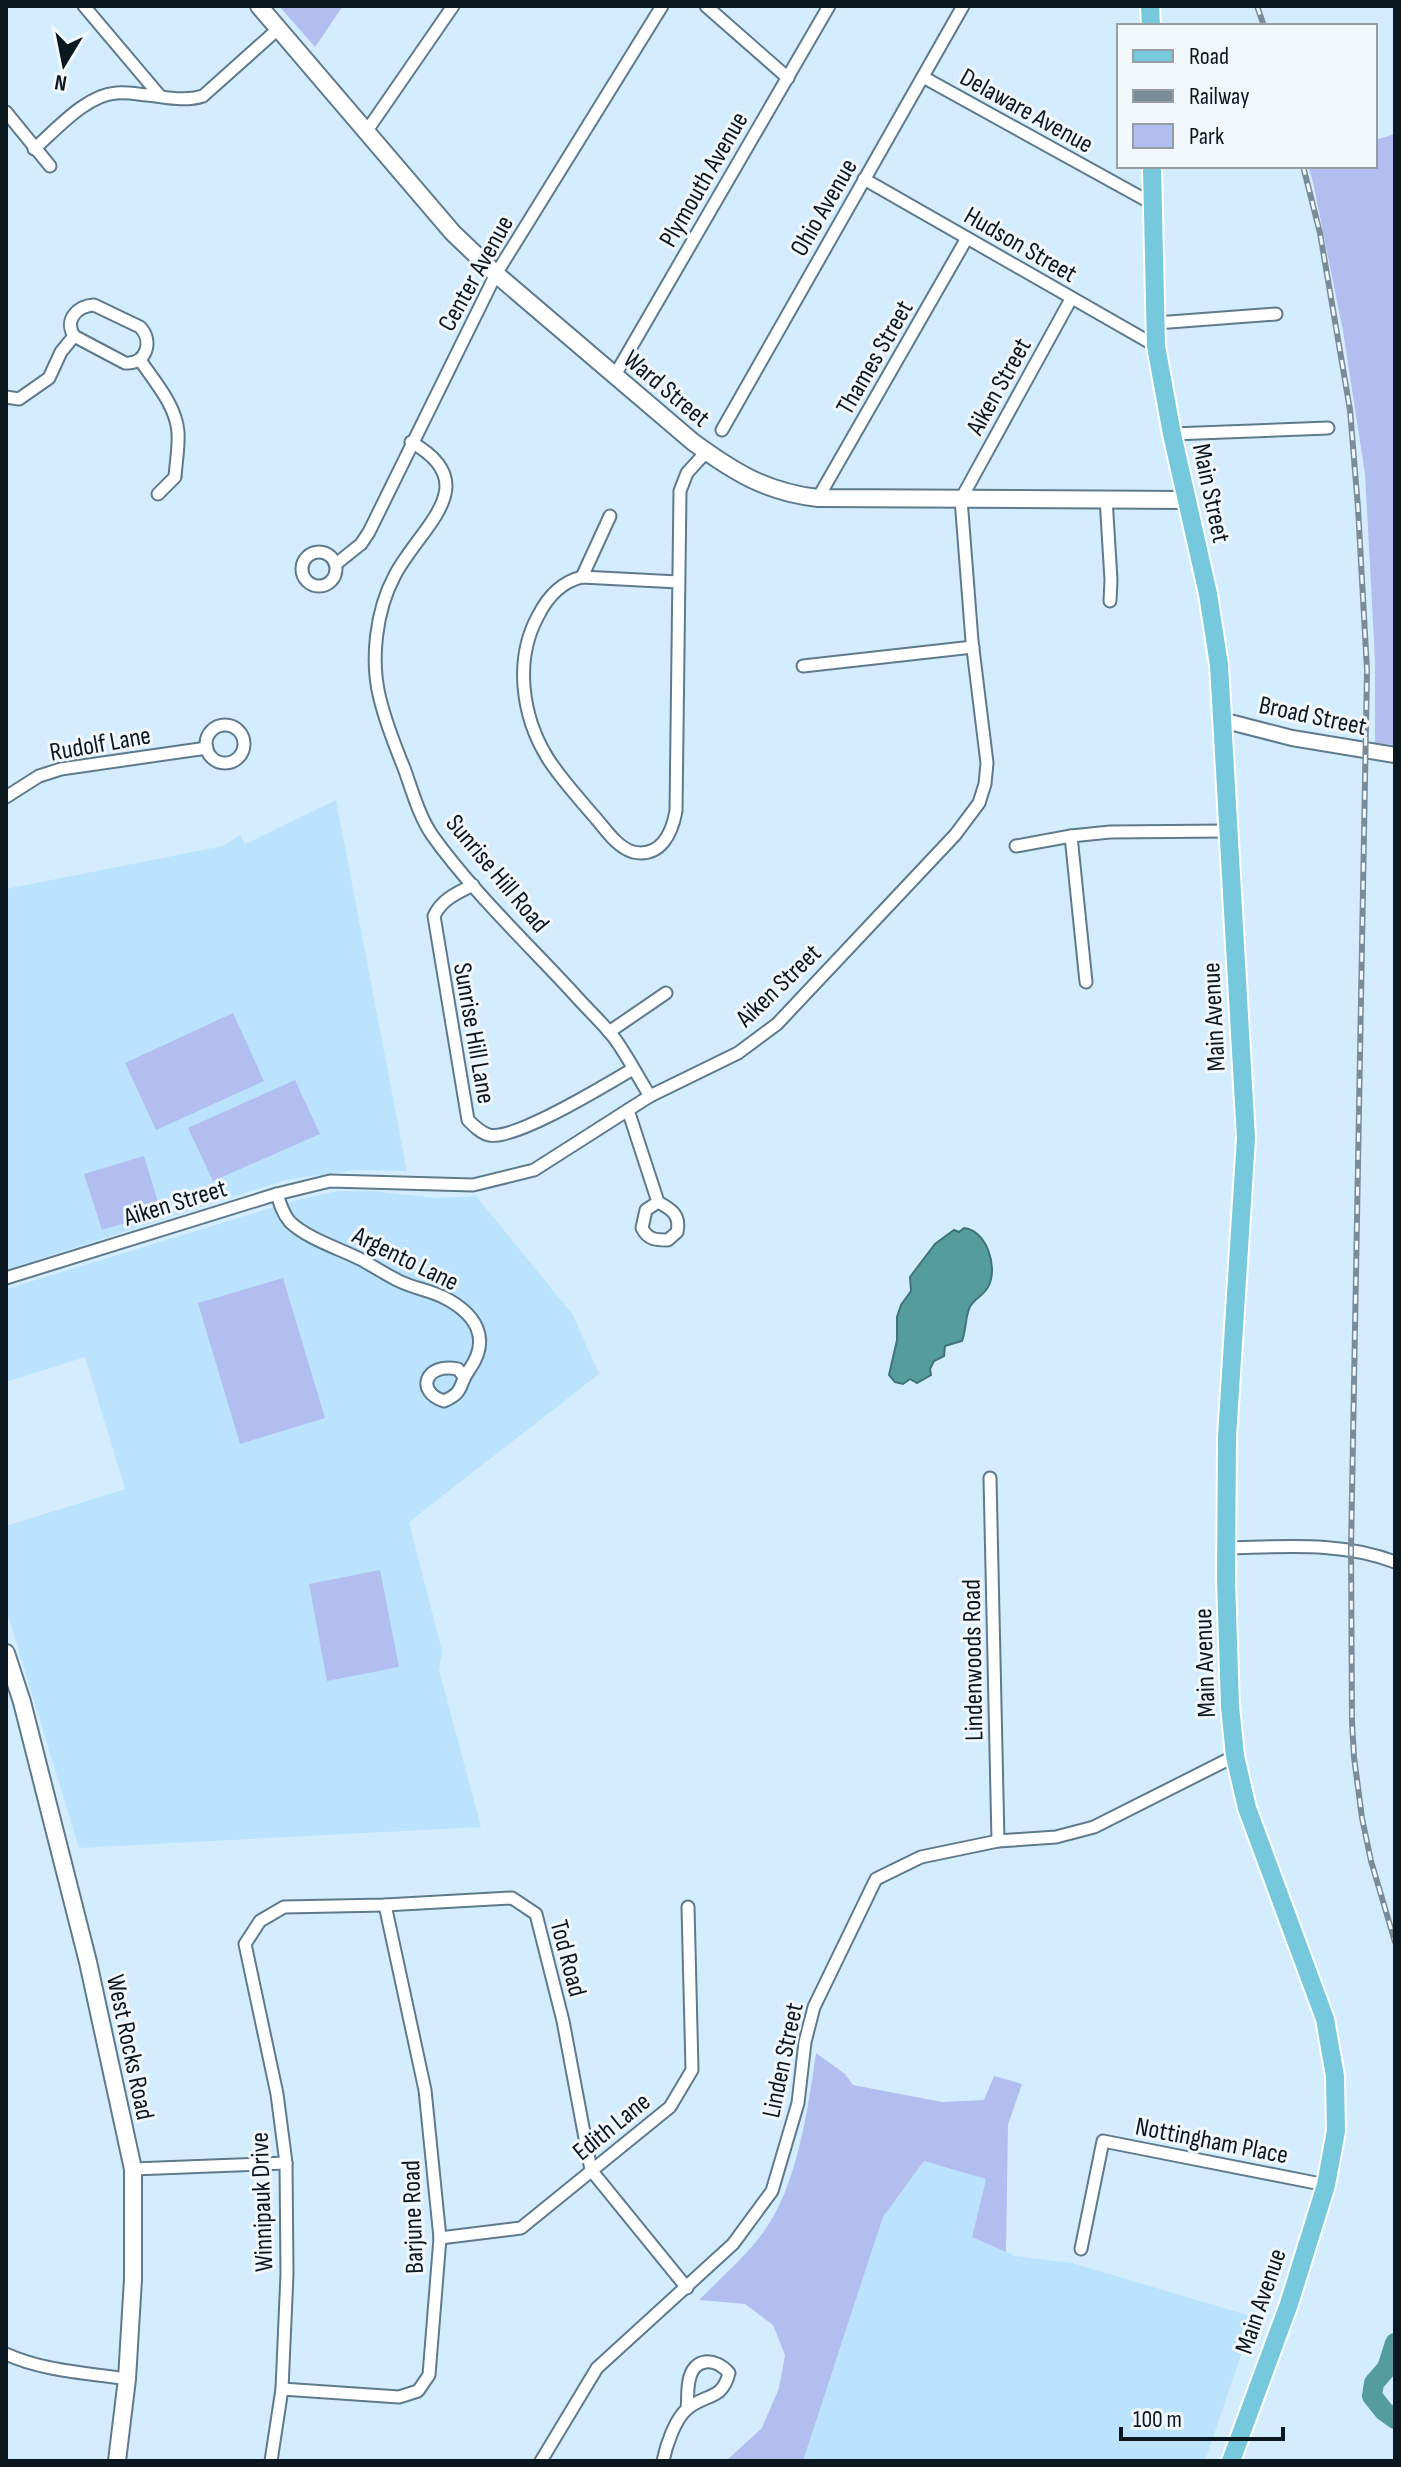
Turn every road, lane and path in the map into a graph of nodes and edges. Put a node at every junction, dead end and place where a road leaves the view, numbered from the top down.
1 (84, 6) edge
2 (259, 6) edge
3 (453, 6) edge
4 (662, 6) edge
5 (706, 6) edge
6 (829, 6) edge
7 (963, 6) edge
8 (278, 29) junction
9 (923, 77) junction
10 (788, 78) junction
11 (160, 96) junction
12 (6, 112) edge
13 (366, 132) junction
14 (34, 149) junction
15 (50, 166) dead end
16 (1152, 168) edge
17 (864, 179) junction
18 (1153, 204) junction
19 (967, 238) junction
20 (496, 274) junction
21 (1071, 299) junction
22 (1276, 314) dead end
23 (1156, 323) junction
24 (74, 336) junction
25 (1156, 346) junction
26 (140, 360) junction
27 (615, 375) junction
28 (6, 397) edge
29 (1328, 428) dead end
30 (722, 430) dead end
31 (1172, 434) junction
32 (411, 442) junction
33 (706, 452) junction
34 (158, 494) dead end
35 (818, 498) junction
36 (1106, 498) junction
37 (961, 499) junction
38 (1187, 500) junction
39 (610, 516) dead end
40 (336, 564) dead end
41 (582, 577) junction
42 (678, 582) junction
43 (1110, 601) dead end
44 (973, 647) junction
45 (803, 666) dead end
46 (1222, 720) junction
47 (207, 748) dead end
48 (1395, 755) edge
49 (6, 797) edge
50 (1227, 831) junction
51 (1071, 836) junction
52 (1016, 846) dead end
53 (473, 885) junction
54 (1086, 982) dead end
55 (666, 993) dead end
56 (609, 1032) junction
57 (633, 1069) junction
58 (650, 1096) junction
59 (628, 1110) junction
60 (277, 1194) junction
61 (658, 1202) dead end
62 (6, 1278) edge
63 (464, 1377) dead end
64 (990, 1478) dead end
65 (1226, 1548) junction
66 (1389, 1560) edge
67 (6, 1653) edge
68 (1235, 1756) junction
69 (998, 1841) junction
70 (385, 1905) junction
71 (688, 1907) dead end
72 (245, 1944) joint
73 (286, 2163) junction
74 (133, 2169) junction
75 (591, 2170) junction
76 (1326, 2185) junction
77 (440, 2238) junction
78 (1081, 2249) dead end
79 (687, 2288) junction
80 (6, 2354) edge
81 (127, 2379) junction
82 (282, 2389) junction
83 (687, 2409) junction
84 (117, 2461) edge
85 (271, 2461) edge
86 (542, 2461) edge
87 (663, 2461) edge
88 (1231, 2461) edge

1 - 11 street
2 - 8 main road, Ward Street
3 - 13 street
4 - 20 street, Center Avenue
5 - 10 street
6 - 10 street, Plymouth Avenue
7 - 9 street, Ohio Avenue
8 - 11 street
8 - 13 main road, Ward Street
9 - 17 street, Ohio Avenue
9 - 18 street, Delaware Avenue
10 - 27 street, Plymouth Avenue
11 - 14 street
12 - 14 street
13 - 20 main road, Ward Street
14 - 15 street
16 - 18 main road, Main Street
17 - 19 street, Hudson Street
17 - 30 street, Ohio Avenue
18 - 23 main road, Main Street
19 - 21 street, Hudson Street
19 - 35 street, Thames Street
20 - 27 main road, Ward Street
20 - 32 street, Center Avenue
21 - 25 street, Hudson Street
21 - 37 street, Aiken Street
22 - 23 street
23 - 25 main road, Main Street
24 - 26 street
24 - 26 street
24 - 28 street
25 - 31 main road, Main Street
26 - 34 street
27 - 33 main road, Ward Street
29 - 31 street
31 - 38 main road, Main Street
32 - 40 street, Center Avenue
32 - 53 street, Sunrise Hill Road
33 - 35 main road, Ward Street
33 - 42 street
35 - 37 main road, Ward Street
36 - 37 main road, Ward Street
36 - 38 main road, Ward Street
36 - 43 street
37 - 44 street, Aiken Street
38 - 46 main road, Main Street
39 - 41 street
41 - 42 street
41 - 42 street
44 - 45 street
44 - 58 street, Aiken Street
46 - 48 street, Broad Street
46 - 50 main road, Main Street
47 - 49 street, Rudolf Lane
50 - 51 street
50 - 65 main road, Main Avenue
51 - 52 street
51 - 54 street
53 - 56 street, Sunrise Hill Road
53 - 57 street, Sunrise Hill Lane
55 - 56 street
56 - 57 street, Sunrise Hill Road
57 - 58 street, Sunrise Hill Road
58 - 59 street, Aiken Street
59 - 60 street, Aiken Street
59 - 61 street
60 - 62 street, Aiken Street
60 - 63 street, Argento Lane
64 - 69 street, Lindenwoods Road
65 - 66 street
65 - 68 main road, Main Avenue
67 - 74 main road, West Rocks Road
68 - 69 street, Linden Street
68 - 76 main road, Main Avenue
69 - 79 street, Linden Street
70 - 72 street, Tod Road
70 - 75 street, Tod Road
70 - 77 street, Barjune Road
71 - 75 street, Edith Lane
72 - 73 street, Winnipauk Drive
73 - 74 street
73 - 82 street, Winnipauk Drive
74 - 81 main road, West Rocks Road
75 - 77 street, Edith Lane
75 - 79 street, Tod Road
76 - 78 street, Nottingham Place
76 - 88 main road, Main Avenue
77 - 82 street, Barjune Road
79 - 86 street, Linden Street
80 - 81 street
81 - 84 main road, West Rocks Road
82 - 85 street, Winnipauk Drive
83 - 83 street
83 - 87 street

